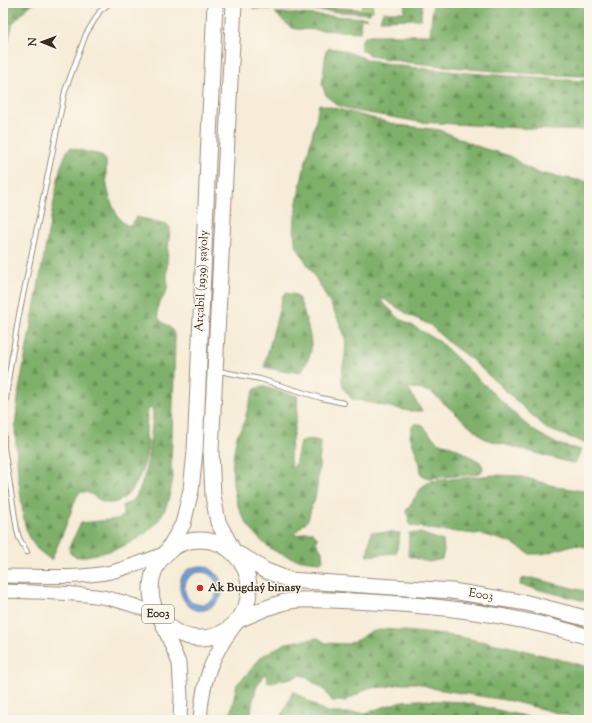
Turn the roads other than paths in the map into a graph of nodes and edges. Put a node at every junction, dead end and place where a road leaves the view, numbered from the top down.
1 (110, 3) edge
2 (216, 3) edge
3 (235, 5) edge
4 (214, 370) junction
5 (344, 403) dead end
6 (26, 552) dead end
7 (234, 552) junction
8 (166, 553) junction
9 (3, 576) edge
10 (3, 592) edge
11 (158, 614) junction
12 (589, 619) edge
13 (239, 620) junction
14 (589, 637) edge
15 (180, 720) edge
16 (200, 720) edge

1 - 6 lane
2 - 8 highway, Arçabil (1939) şaýoly
3 - 4 highway, Arçabil (1939) şaýoly
4 - 5 lane
4 - 7 highway, Arçabil (1939) şaýoly
7 - 8 highway, E003
7 - 12 highway, E003
7 - 13 highway, E003
8 - 9 main road
8 - 11 highway, E003
10 - 11 main road
11 - 13 highway, E003
11 - 15 main road
13 - 14 highway, E003
13 - 16 main road

